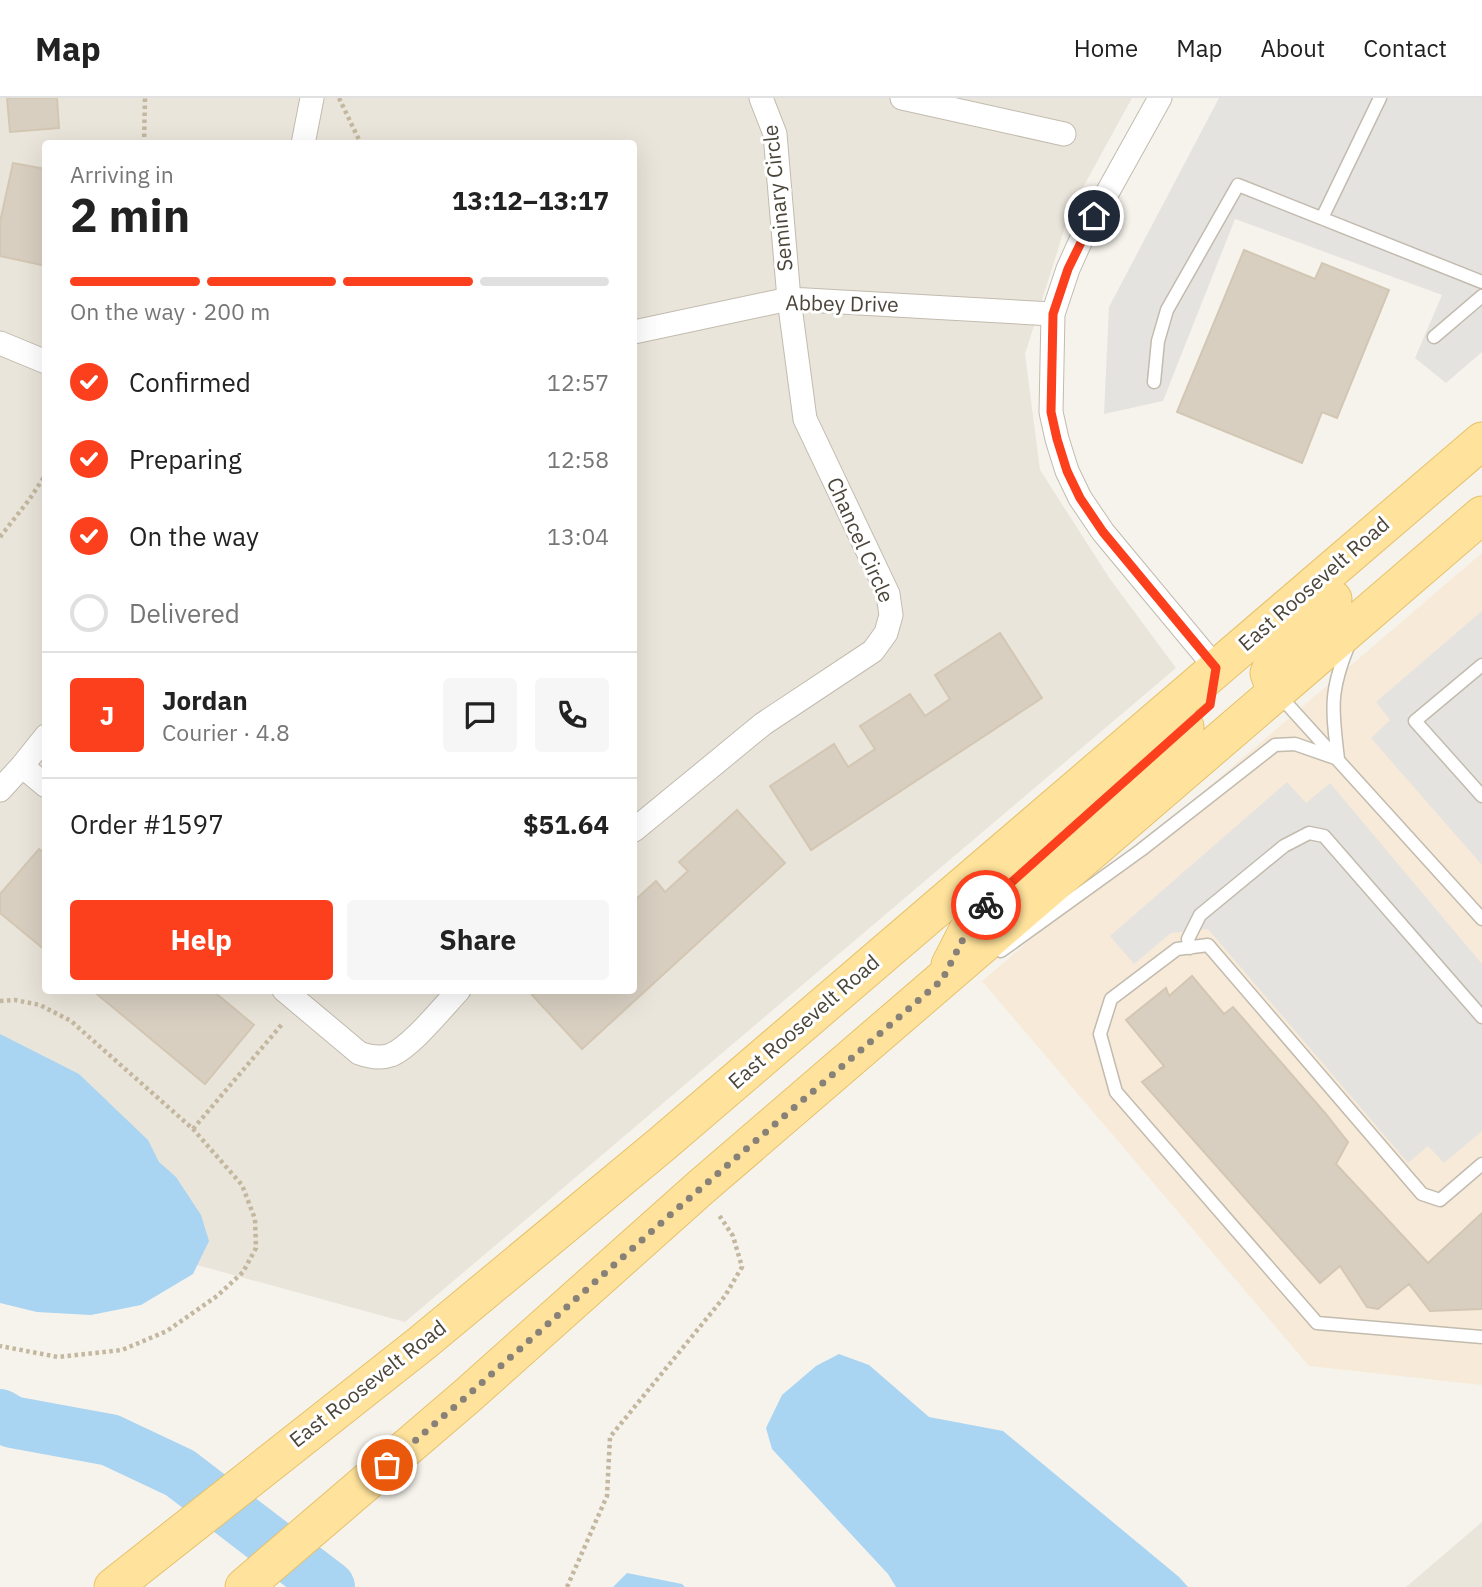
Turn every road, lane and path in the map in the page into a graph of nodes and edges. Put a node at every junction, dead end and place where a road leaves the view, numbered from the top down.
1 (145, 98) edge
2 (313, 98) edge
3 (339, 98) edge
4 (902, 98) edge
5 (1160, 98) edge
6 (1380, 98) edge
7 (766, 99) edge
8 (1064, 134) dead end
9 (144, 140) edge
10 (304, 140) edge
11 (359, 140) edge
12 (1322, 218) junction
13 (1482, 282) edge
14 (1482, 296) edge
15 (789, 299) junction
16 (1053, 314) junction
17 (637, 331) edge
18 (1434, 337) dead end
19 (0, 343) edge
20 (42, 360) edge
21 (1154, 382) dead end
22 (1482, 441) edge
23 (1482, 470) edge
24 (42, 480) edge
25 (1482, 515) edge
26 (0, 537) edge
27 (1359, 621) junction
28 (1482, 665) edge
29 (1216, 668) junction
30 (1276, 692) junction
31 (42, 741) edge
32 (1338, 759) junction
33 (22, 766) junction
34 (42, 783) edge
35 (0, 790) edge
36 (1482, 796) edge
37 (637, 828) edge
38 (1482, 919) edge
39 (1190, 948) junction
40 (985, 963) dead end
41 (952, 980) junction
42 (455, 994) edge
43 (291, 997) edge
44 (0, 1001) edge
45 (1482, 1017) edge
46 (193, 1129) junction
47 (662, 1144) junction
48 (1482, 1164) edge
49 (700, 1188) junction
50 (1482, 1337) edge
51 (0, 1346) edge
52 (255, 1578) edge
53 (113, 1587) edge
54 (567, 1587) edge

1 - 9 path
2 - 10 street
3 - 11 path
4 - 8 street
5 - 16 street
6 - 12 lane
7 - 15 street, Seminary Circle
12 - 13 lane
12 - 21 lane
14 - 18 lane
15 - 16 street, Abbey Drive
15 - 17 street, Abbey Drive
15 - 37 street, Chancel Circle
16 - 29 street
19 - 20 street
22 - 29 main road, East Roosevelt Road
23 - 30 main road
24 - 26 path
25 - 27 main road
27 - 30 main road
27 - 32 lane
28 - 36 lane
29 - 41 main road
29 - 47 main road, East Roosevelt Road
30 - 32 lane
30 - 41 main road
31 - 33 street
32 - 38 lane
32 - 40 lane
33 - 34 street
33 - 35 street
39 - 45 lane
39 - 48 lane
39 - 50 lane
41 - 49 main road
42 - 43 street
43 - 46 path
44 - 46 path
46 - 51 path
47 - 49 main road
47 - 53 main road, East Roosevelt Road
49 - 52 main road
49 - 54 path

